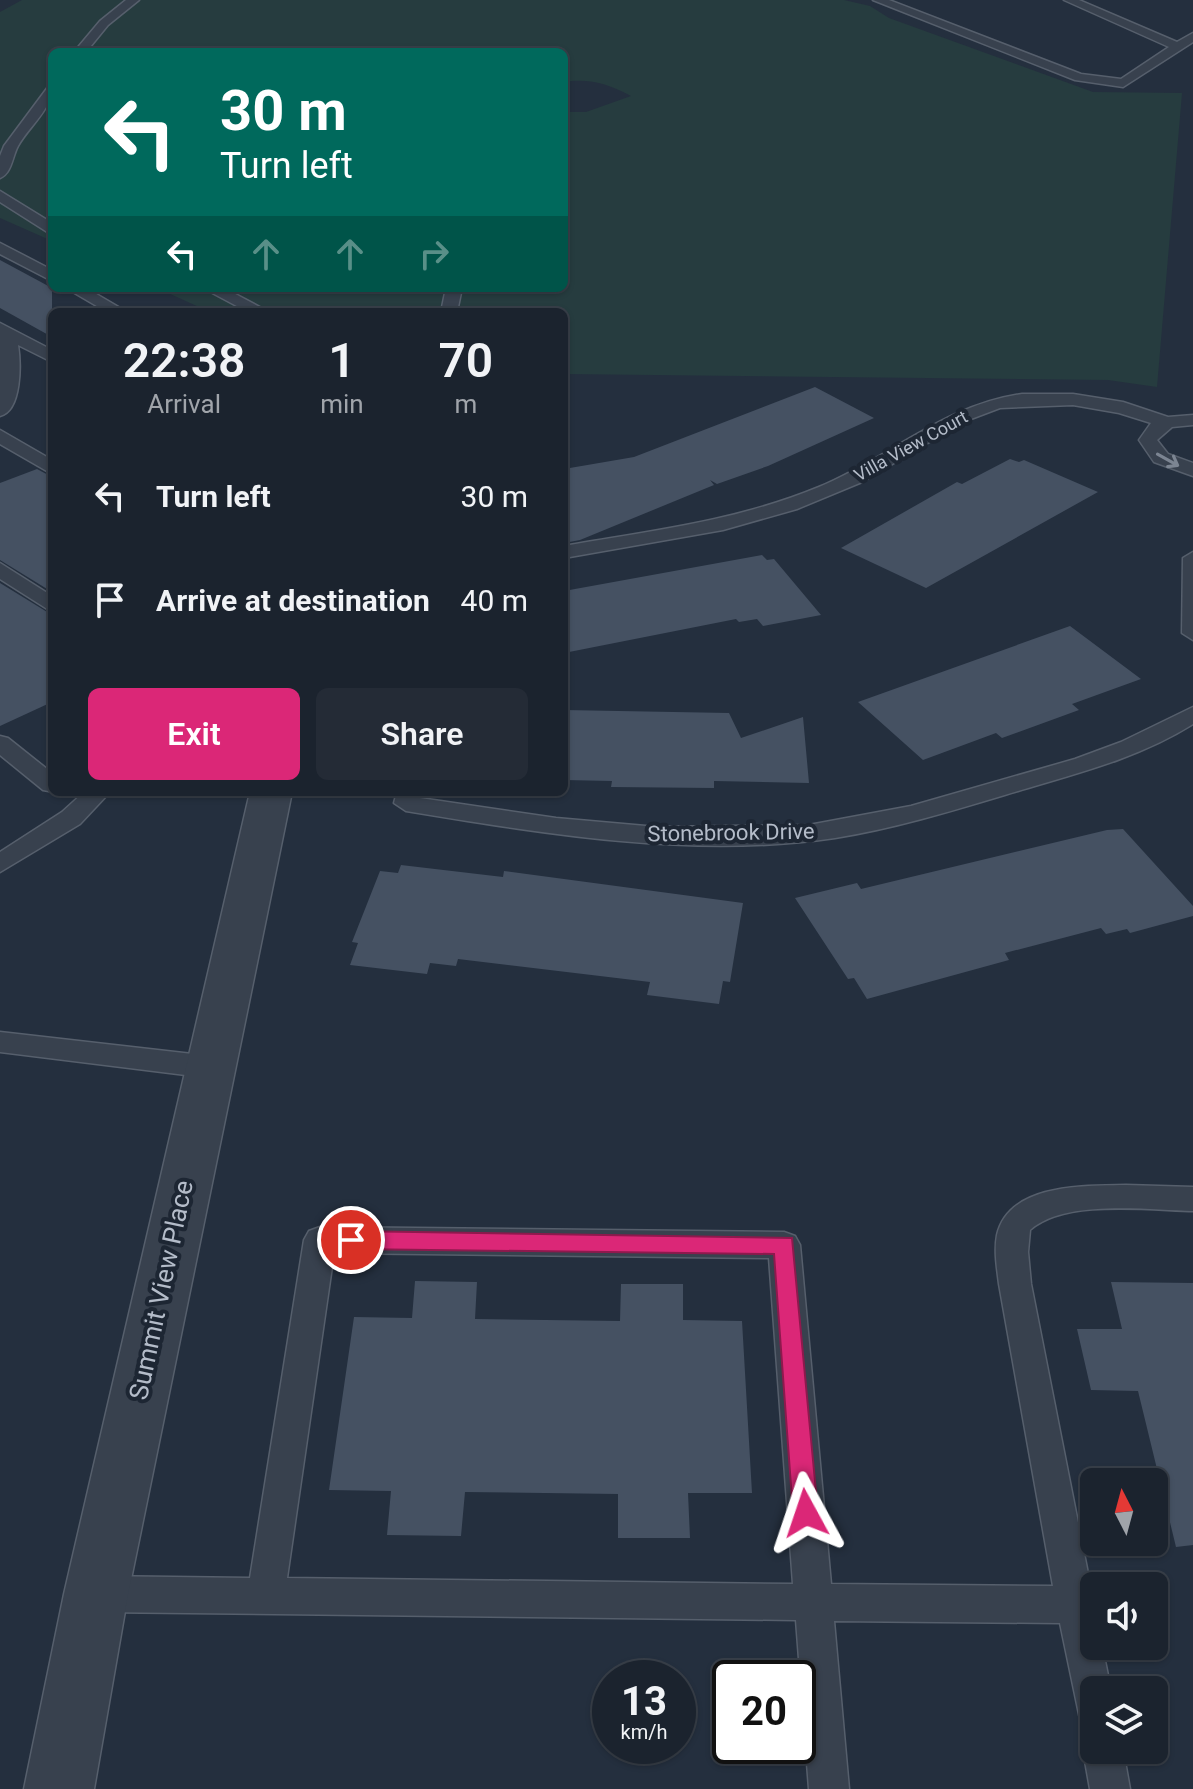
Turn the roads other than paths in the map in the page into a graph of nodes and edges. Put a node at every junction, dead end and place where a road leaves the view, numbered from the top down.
1 (133, 0) edge
2 (879, 0) edge
3 (1070, 0) edge
4 (1193, 37) edge
5 (1179, 47) junction
6 (83, 48) edge
7 (48, 95) edge
8 (0, 174) edge
9 (0, 195) edge
10 (48, 227) edge
11 (0, 248) edge
12 (48, 274) edge
13 (82, 292) edge
14 (219, 292) edge
15 (112, 308) edge
16 (253, 308) edge
17 (3, 330) edge
18 (48, 355) edge
19 (0, 411) edge
20 (1193, 420) edge
21 (1167, 423) junction
22 (0, 436) edge
23 (48, 466) edge
24 (1193, 470) edge
25 (568, 551) edge
26 (1193, 568) edge
27 (0, 569) edge
28 (48, 603) edge
29 (1193, 633) edge
30 (1193, 714) edge
31 (0, 743) edge
32 (48, 782) edge
33 (270, 796) edge
34 (408, 796) edge
35 (90, 800) edge
36 (0, 864) edge
37 (0, 1042) edge
38 (210, 1067) junction
39 (1193, 1199) edge
40 (96, 1594) junction
41 (266, 1596) junction
42 (813, 1602) junction
43 (1074, 1605) junction
44 (1088, 1676) edge
45 (1106, 1764) edge
46 (59, 1789) edge
47 (829, 1789) edge
48 (1110, 1789) edge

1 - 6 lane
2 - 5 lane
3 - 5 lane
4 - 5 lane
7 - 8 lane
9 - 10 lane
11 - 12 lane
13 - 15 lane
14 - 16 lane
17 - 18 lane
17 - 19 lane
20 - 21 lane
21 -> 24 lane
21 - 25 lane, Villa View Court
22 - 23 lane
26 - 29 lane
27 - 28 lane
30 - 34 lane, Stonebrook Drive
31 - 32 lane
33 - 38 street, Summit View Place
35 - 36 lane
37 - 38 lane
38 - 40 street, Summit View Place
39 - 43 lane
40 - 41 lane
40 - 46 street, Summit View Place
41 - 42 lane
41 - 42 lane
42 - 43 lane
42 - 47 lane
43 - 44 lane
45 - 48 lane

